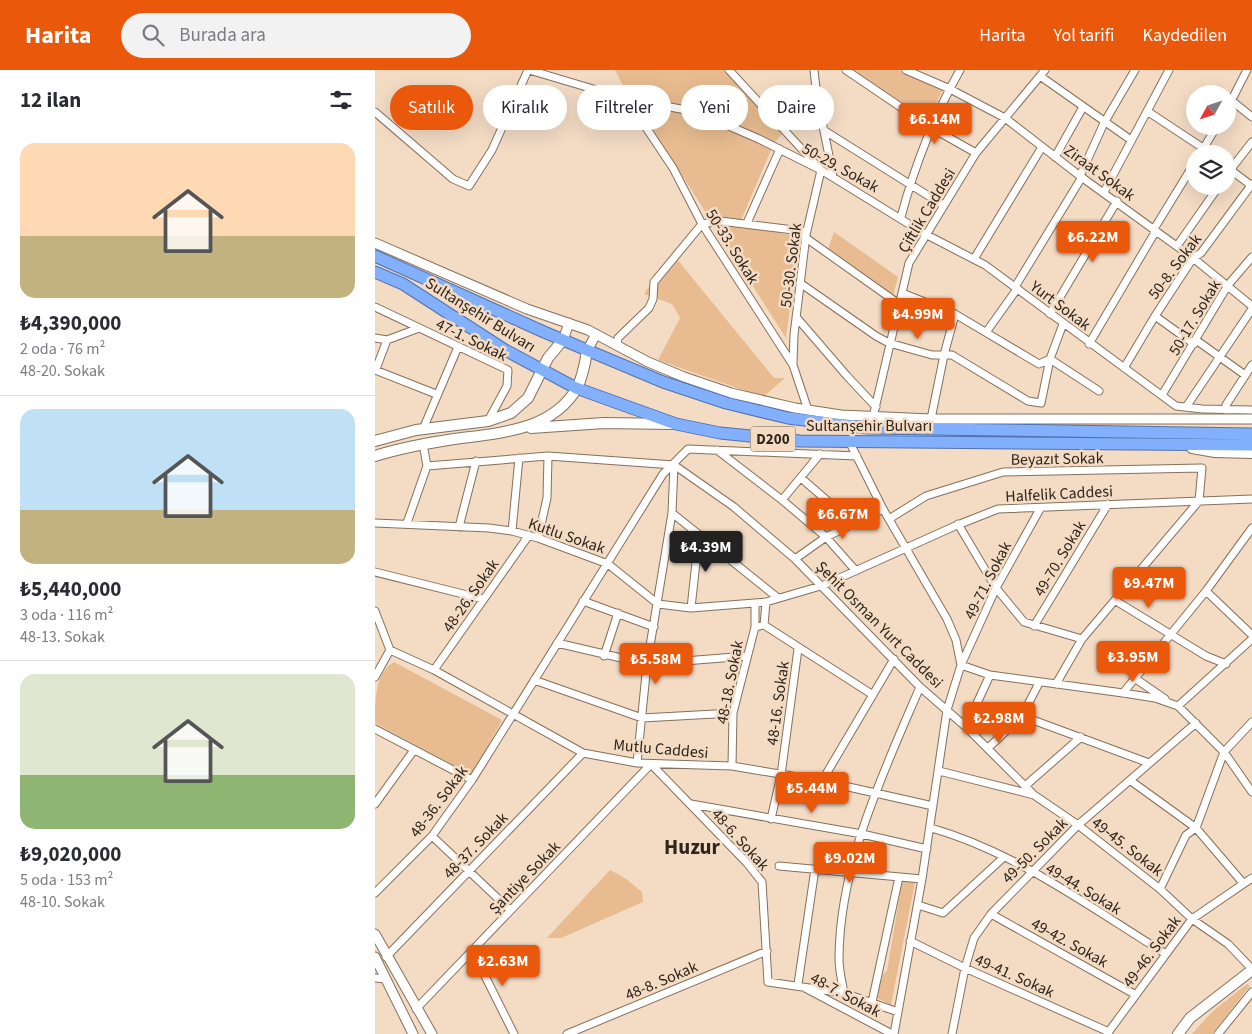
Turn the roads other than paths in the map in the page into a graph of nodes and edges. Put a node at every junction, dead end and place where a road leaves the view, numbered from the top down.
1 (528, 70) edge
2 (729, 70) edge
3 (813, 70) edge
4 (846, 70) edge
5 (906, 70) edge
6 (960, 70) edge
7 (1045, 70) edge
8 (1135, 70) edge
9 (1169, 70) edge
10 (1247, 70) edge
11 (1039, 76) junction
12 (579, 85) edge
13 (950, 89) junction
14 (1236, 94) edge
15 (1236, 104) edge
16 (671, 107) edge
17 (1083, 107) junction
18 (1147, 111) junction
19 (375, 112) edge
20 (1252, 117) edge
21 (1005, 118) junction
22 (1105, 123) junction
23 (930, 127) junction
24 (648, 130) edge
25 (825, 131) junction
26 (1131, 140) junction
27 (1252, 142) edge
28 (1195, 145) edge
29 (1042, 147) junction
30 (780, 149) junction
31 (976, 153) junction
32 (1055, 157) junction
33 (1236, 161) edge
34 (821, 170) junction
35 (1236, 175) edge
36 (833, 177) junction
37 (1081, 177) junction
38 (1186, 177) edge
39 (910, 184) junction
40 (1252, 185) edge
41 (1104, 192) junction
42 (1213, 195) edge
43 (1117, 201) junction
44 (943, 205) junction
45 (901, 217) junction
46 (747, 223) junction
47 (701, 224) junction
48 (1154, 229) junction
49 (925, 234) junction
50 (806, 238) junction
51 (375, 243) edge
52 (1177, 246) junction
53 (375, 256) edge
54 (1252, 257) edge
55 (1193, 258) junction
56 (974, 259) junction
57 (375, 272) edge
58 (800, 283) junction
59 (1228, 285) junction
60 (1016, 288) junction
61 (902, 293) junction
62 (899, 304) junction
63 (375, 307) edge
64 (1252, 308) edge
65 (955, 314) junction
66 (1050, 314) junction
67 (1155, 316) junction
68 (797, 318) junction
69 (569, 323) junction
70 (1063, 324) junction
71 (419, 328) junction
72 (987, 331) junction
73 (596, 334) junction
74 (375, 338) edge
75 (387, 340) junction
76 (563, 340) junction
77 (1195, 342) junction
78 (889, 343) junction
79 (1089, 344) junction
80 (617, 345) junction
81 (458, 347) junction
82 (587, 351) junction
83 (944, 355) junction
84 (1218, 357) junction
85 (1050, 359) junction
86 (793, 365) junction
87 (1252, 366) edge
88 (1124, 368) junction
89 (375, 369) edge
90 (542, 371) junction
91 (1245, 375) junction
92 (576, 388) junction
93 (1099, 391) dead end
94 (436, 394) junction
95 (1162, 395) junction
96 (876, 407) junction
97 (1186, 407) junction
98 (808, 410) junction
99 (1225, 410) junction
100 (1252, 410) edge
101 (873, 417) junction
102 (931, 419) junction
103 (1252, 419) edge
104 (488, 421) junction
105 (676, 424) junction
106 (423, 429) junction
107 (518, 430) junction
108 (1252, 434) edge
109 (375, 441) edge
110 (849, 441) junction
111 (423, 444) junction
112 (1169, 444) junction
113 (1252, 445) edge
114 (717, 450) junction
115 (1252, 452) edge
116 (820, 454) junction
117 (375, 456) edge
118 (548, 456) junction
119 (857, 456) junction
120 (519, 458) junction
121 (476, 460) junction
122 (674, 465) junction
123 (427, 466) junction
124 (801, 478) junction
125 (1252, 499) edge
126 (783, 500) junction
127 (1199, 501) junction
128 (1108, 504) junction
129 (883, 508) junction
130 (1040, 508) junction
131 (672, 513) junction
132 (889, 519) junction
133 (407, 523) junction
134 (375, 524) edge
135 (853, 524) junction
136 (958, 524) junction
137 (459, 527) junction
138 (1252, 528) edge
139 (512, 531) junction
140 (529, 535) junction
141 (699, 535) junction
142 (826, 537) junction
143 (538, 538) junction
144 (907, 550) junction
145 (795, 559) junction
146 (608, 564) junction
147 (856, 571) junction
148 (375, 572) edge
149 (824, 585) junction
150 (996, 588) junction
151 (1206, 591) junction
152 (778, 598) junction
153 (483, 599) junction
154 (583, 601) junction
155 (1116, 601) junction
156 (755, 602) junction
157 (766, 602) junction
158 (657, 604) junction
159 (691, 608) junction
160 (375, 611) edge
161 (618, 613) junction
162 (764, 625) junction
163 (1034, 626) junction
164 (654, 627) junction
165 (755, 627) junction
166 (1172, 634) junction
167 (1252, 637) edge
168 (1082, 640) junction
169 (557, 644) junction
170 (798, 649) junction
171 (390, 650) junction
172 (604, 656) junction
173 (747, 656) junction
174 (894, 658) junction
175 (647, 664) junction
176 (1226, 664) junction
177 (961, 665) junction
178 (434, 670) junction
179 (990, 675) junction
180 (375, 677) edge
181 (1136, 679) junction
182 (534, 680) junction
183 (1039, 683) junction
184 (1056, 684) junction
185 (920, 687) junction
186 (1123, 693) junction
187 (873, 694) junction
188 (1169, 702) junction
189 (1178, 706) junction
190 (947, 710) junction
191 (733, 713) junction
192 (513, 716) junction
193 (1022, 716) junction
194 (642, 718) junction
195 (1252, 722) edge
196 (1196, 724) junction
197 (965, 726) junction
198 (375, 729) edge
199 (1081, 737) junction
200 (988, 748) junction
201 (414, 750) junction
202 (1224, 752) junction
203 (583, 753) junction
204 (637, 763) junction
205 (1149, 763) junction
206 (651, 764) junction
207 (732, 766) junction
208 (939, 771) junction
209 (781, 775) junction
210 (472, 780) junction
211 (822, 781) junction
212 (1131, 781) junction
213 (1025, 786) junction
214 (875, 792) junction
215 (1252, 792) edge
216 (1034, 795) junction
217 (375, 804) edge
218 (691, 804) junction
219 (933, 806) junction
220 (771, 819) junction
221 (1078, 825) junction
222 (931, 828) junction
223 (1196, 828) junction
224 (862, 834) junction
225 (433, 836) junction
226 (927, 849) junction
227 (1004, 856) junction
228 (779, 866) dead end
229 (815, 869) junction
230 (469, 870) junction
231 (1031, 872) junction
232 (852, 874) junction
233 (899, 877) junction
234 (1252, 878) edge
235 (923, 879) junction
236 (1243, 883) junction
237 (1160, 889) junction
238 (375, 894) edge
239 (918, 905) junction
240 (510, 910) junction
241 (991, 914) junction
242 (1192, 920) junction
243 (375, 934) edge
244 (910, 941) junction
245 (473, 950) junction
246 (767, 951) junction
247 (1166, 954) junction
248 (387, 956) junction
249 (375, 957) edge
250 (965, 968) junction
251 (1252, 970) edge
252 (375, 978) edge
253 (386, 979) junction
254 (798, 984) junction
255 (1252, 992) edge
256 (844, 993) junction
257 (1136, 995) junction
258 (871, 1002) junction
259 (416, 1009) junction
260 (898, 1012) junction
261 (404, 1017) junction
262 (1108, 1033) edge
263 (406, 1034) edge
264 (413, 1034) edge
265 (432, 1034) edge
266 (514, 1034) edge
267 (567, 1034) edge
268 (893, 1034) edge
269 (952, 1034) edge
270 (1178, 1034) edge
271 (1218, 1034) edge

1 - 12 street, 50-29. Sokak
1 - 19 street
2 - 34 street
3 - 25 street
4 - 23 street
5 - 13 street, Ziraat Sokak
6 - 13 street
7 - 11 street, Çiftlik Caddesi
8 - 22 street
9 - 18 street
10 - 14 street
11 - 17 street
11 - 21 street, Çiftlik Caddesi
13 - 21 street, Ziraat Sokak
13 - 23 street
15 - 20 street
16 - 30 street, 50-29. Sokak
17 - 22 street
17 - 32 street
18 - 26 street
18 - 28 street
21 - 29 street, Ziraat Sokak
21 - 31 street, Çiftlik Caddesi
22 - 26 street
22 - 37 street
23 - 31 street
23 - 39 street
24 - 47 street, 50-33. Sokak
25 - 36 street
25 - 39 street
26 - 41 street
27 - 33 street
29 - 32 street, Ziraat Sokak
29 - 56 street
30 - 34 street, 50-29. Sokak
30 - 46 street
31 - 44 street, Çiftlik Caddesi
32 - 37 street, Ziraat Sokak
34 - 36 street, 50-29. Sokak
34 - 50 street, 50-30. Sokak
35 - 40 street
36 - 45 street, 50-29. Sokak
37 - 41 street, Ziraat Sokak
37 - 60 street
38 - 48 street
39 - 44 street
39 - 45 street
40 - 55 street, 50-8. Sokak
41 - 43 street, Ziraat Sokak
42 - 52 street
43 - 48 street, Ziraat Sokak
43 - 66 street
44 - 49 street, Çiftlik Caddesi
45 - 49 street, 50-29. Sokak
46 - 47 street
46 - 50 street
47 - 80 street
47 - 86 street, 50-33. Sokak
48 - 52 street, Ziraat Sokak
48 - 79 street
49 - 56 street, Yurt Sokak
49 - 61 street, Çiftlik Caddesi
50 - 58 street, 50-30. Sokak
50 - 62 street
51 - 69 street, Sultanşehir Bulvarı
52 - 55 street, Ziraat Sokak
53 - 76 highway, Sultanşehir Bulvarı / D200
54 - 59 street, 50-17. Sokak
55 - 59 street, Ziraat Sokak
55 - 67 street, 50-8. Sokak
56 - 60 street, Yurt Sokak
57 - 90 highway, Sultanşehir Bulvarı / D200
58 - 68 street, 50-30. Sokak
58 - 78 street
59 - 64 street, Ziraat Sokak
59 - 77 street, 50-17. Sokak
60 - 66 street, Yurt Sokak
60 - 72 street
61 - 62 street, Çiftlik Caddesi
61 - 65 street
62 - 78 street, Çiftlik Caddesi
63 - 71 street, 47-1. Sokak
64 - 84 street
65 - 72 street
65 - 83 street
66 - 70 street, Yurt Sokak
67 - 77 street
67 - 88 street, 50-8. Sokak
68 - 86 street, 50-30. Sokak
68 - 96 street
69 - 73 street, Sultanşehir Bulvarı
69 - 76 street
70 - 79 street, Yurt Sokak
70 - 85 street
71 - 75 street
71 - 81 street, 47-1. Sokak
72 - 85 street
73 - 80 street, Sultanşehir Bulvarı
73 - 82 street
74 - 75 street
75 - 89 street
76 - 82 highway, Sultanşehir Bulvarı / D200
76 - 90 main road
77 - 84 street
77 - 95 street, 50-17. Sokak
78 - 83 street
78 - 96 street, Çiftlik Caddesi
79 - 88 street, Yurt Sokak
80 - 98 street, Sultanşehir Bulvarı
81 - 94 street
81 - 104 street, 47-1. Sokak
82 - 92 main road
82 - 108 highway, Sultanşehir Bulvarı / D200
83 - 85 street
83 - 102 street
84 - 91 street
84 - 97 street
85 - 93 street
86 - 98 street, 50-33. Sokak
87 - 91 street
88 - 95 street, Yurt Sokak
89 - 94 street
90 - 92 highway, Sultanşehir Bulvarı / D200
90 - 104 main road
91 - 99 street
92 - 105 highway, Sultanşehir Bulvarı / D200
92 - 107 main road
94 - 106 street
95 - 97 street, Yurt Sokak
96 - 101 street, Çiftlik Caddesi
97 - 99 street
98 - 101 street, Sultanşehir Bulvarı
99 - 100 street
101 - 102 street, Sultanşehir Bulvarı
102 - 103 street, Sultanşehir Bulvarı
104 - 106 main road
105 - 107 main road
105 - 110 highway, Sultanşehir Bulvarı / D200
106 - 109 main road
107 - 111 main road
110 - 112 highway, Sultanşehir Bulvarı / D200
110 - 119 street
111 - 117 main road
111 - 123 street
112 - 113 highway, Sultanşehir Bulvarı / D200
112 - 115 main road
114 - 116 street
114 - 122 street, 48-36. Sokak
114 - 126 street
116 - 119 street
116 - 124 street
118 - 120 street
118 - 122 street
118 - 143 street
119 - 129 street
120 - 121 street
120 - 139 street
121 - 123 street
121 - 137 street
122 - 131 street
122 - 145 street, Şehit Osman Yurt Caddesi
122 - 146 street, 48-36. Sokak
123 - 133 street
124 - 126 street
124 - 135 street
125 - 127 street, Halfelik Caddesi
126 - 142 street
127 - 128 street, Halfelik Caddesi
127 - 132 street, Beyazıt Sokak
127 - 155 street
128 - 130 street, Halfelik Caddesi
128 - 163 street, 49-70. Sokak
129 - 132 street
129 - 135 street
130 - 136 street, Halfelik Caddesi
130 - 150 street, 49-71. Sokak
131 - 141 street
131 - 158 street
132 - 144 street
133 - 134 street, Kutlu Sokak
133 - 137 street, Kutlu Sokak
135 - 142 street
136 - 144 street, Halfelik Caddesi
136 - 150 street
137 - 139 street, Kutlu Sokak
138 - 151 street
139 - 140 street, Kutlu Sokak
140 - 143 street, Kutlu Sokak
140 - 153 street, 48-26. Sokak
141 - 152 street
141 - 159 street
142 - 145 street
142 - 147 street
143 - 146 street, Kutlu Sokak
144 - 147 street, Halfelik Caddesi
144 - 177 street
145 - 149 street, Şehit Osman Yurt Caddesi
146 - 154 street, 48-36. Sokak
146 - 158 street, Kutlu Sokak
147 - 149 street, Halfelik Caddesi
148 - 153 street
149 - 152 street
149 - 174 street, Şehit Osman Yurt Caddesi
150 - 163 street
150 - 177 street, 49-71. Sokak
151 - 166 street
151 - 167 street
152 - 157 street
153 - 178 street, 48-26. Sokak
154 - 161 street
154 - 169 street, 48-36. Sokak
155 - 166 street
155 - 168 street
156 - 157 street
156 - 159 street
156 - 165 street, 48-18. Sokak
157 - 162 street
158 - 159 street
158 - 164 street
160 - 171 street
161 - 164 street
161 - 172 street
162 - 165 street
162 - 170 street
163 - 168 street
164 - 175 street
165 - 173 street, 48-18. Sokak
166 - 176 street
166 - 181 street
167 - 176 street
168 - 184 street
169 - 172 street
169 - 182 street, 48-36. Sokak
170 - 187 street
170 - 209 street, 48-16. Sokak
171 - 178 street, Mutlu Caddesi
171 - 180 street
172 - 175 street
173 - 175 street
173 - 191 street, 48-18. Sokak
174 - 185 street, Şehit Osman Yurt Caddesi
174 - 187 street
175 - 194 street
176 - 189 street
177 - 179 street
177 - 190 street, 49-71. Sokak
178 - 192 street, Mutlu Caddesi
179 - 183 street
179 - 197 street
181 - 186 street
181 - 188 street
182 - 192 street, 48-36. Sokak
182 - 194 street
183 - 184 street
183 - 193 street
184 - 186 street
185 - 190 street, Şehit Osman Yurt Caddesi
185 - 214 street
186 - 188 street
187 - 211 street
188 - 189 street
189 - 196 street
190 - 197 street, Şehit Osman Yurt Caddesi
190 - 208 street, 49-71. Sokak
191 - 194 street
191 - 207 street, 48-18. Sokak
192 - 203 street, Mutlu Caddesi
192 - 210 street, 48-36. Sokak
193 - 199 street
193 - 200 street
194 - 204 street
195 - 202 street
196 - 202 street
196 - 205 street, 49-50. Sokak
197 - 200 street, Şehit Osman Yurt Caddesi
198 - 201 street
199 - 205 street
199 - 213 street
200 - 213 street, Şehit Osman Yurt Caddesi
201 - 210 street
201 - 217 street
202 - 215 street
202 - 223 street
203 - 204 street, Mutlu Caddesi
203 - 230 street, 48-37. Sokak
204 - 206 street, Mutlu Caddesi
205 - 212 street, 49-50. Sokak
206 - 207 street, Mutlu Caddesi
206 - 218 street, 48-6. Sokak
206 - 240 street, Şantiye Sokak
207 - 209 street, Mutlu Caddesi
208 - 216 street, 49-45. Sokak
208 - 219 street, 49-71. Sokak
209 - 211 street, Mutlu Caddesi
209 - 220 street, 48-16. Sokak
210 - 225 street, 48-36. Sokak
211 - 214 street, Mutlu Caddesi
212 - 221 street, 49-50. Sokak
212 - 223 street
213 - 216 street, Şehit Osman Yurt Caddesi
214 - 219 street, Mutlu Caddesi
214 - 224 street
216 - 221 street, 49-45. Sokak
218 - 220 street
218 - 246 street, 48-6. Sokak
219 - 222 street, 49-71. Sokak
220 - 224 street
221 - 231 street, 49-50. Sokak
221 - 237 street, 49-45. Sokak
222 - 226 street, 49-71. Sokak
222 - 227 street, 49-44. Sokak
223 - 236 street
223 - 237 street
224 - 226 street
224 - 232 street
225 - 230 street
225 - 238 street, 48-36. Sokak
226 - 235 street, 49-71. Sokak
227 - 231 street, 49-44. Sokak
227 - 239 street, 49-50. Sokak
228 - 229 street
229 - 232 street
229 - 254 street
230 - 240 street
230 - 248 street, 48-37. Sokak
231 - 241 street, 49-50. Sokak
231 - 247 street, 49-44. Sokak
232 - 233 street
232 - 256 street
233 - 235 street
233 - 258 street
234 - 236 street, 49-46. Sokak
235 - 239 street, 49-71. Sokak
236 - 242 street, 49-46. Sokak
237 - 242 street, 49-45. Sokak
239 - 244 street, 49-71. Sokak
240 - 245 street, Şantiye Sokak
241 - 250 street, 49-50. Sokak
241 - 257 street, 49-42. Sokak
242 - 247 street, 49-46. Sokak
242 - 251 street, 49-45. Sokak
243 - 248 street
244 - 250 street, 49-41. Sokak
244 - 260 street, 49-71. Sokak
245 - 259 street, Şantiye Sokak
245 - 266 street
246 - 254 street, 48-6. Sokak
246 - 267 street, 48-8. Sokak
247 - 257 street, 49-46. Sokak
248 - 259 street
249 - 253 street
250 - 262 street, 49-41. Sokak
250 - 269 street, 49-50. Sokak
251 - 270 main road
252 - 253 street
253 - 261 street
254 - 256 street, 48-7. Sokak
254 - 268 street, 48-7. Sokak
255 - 271 street
256 - 258 street, 48-7. Sokak
257 - 262 street, 49-46. Sokak
258 - 260 street, 48-7. Sokak
259 - 265 street
260 - 268 street, 49-71. Sokak
261 - 263 street
261 - 264 street

